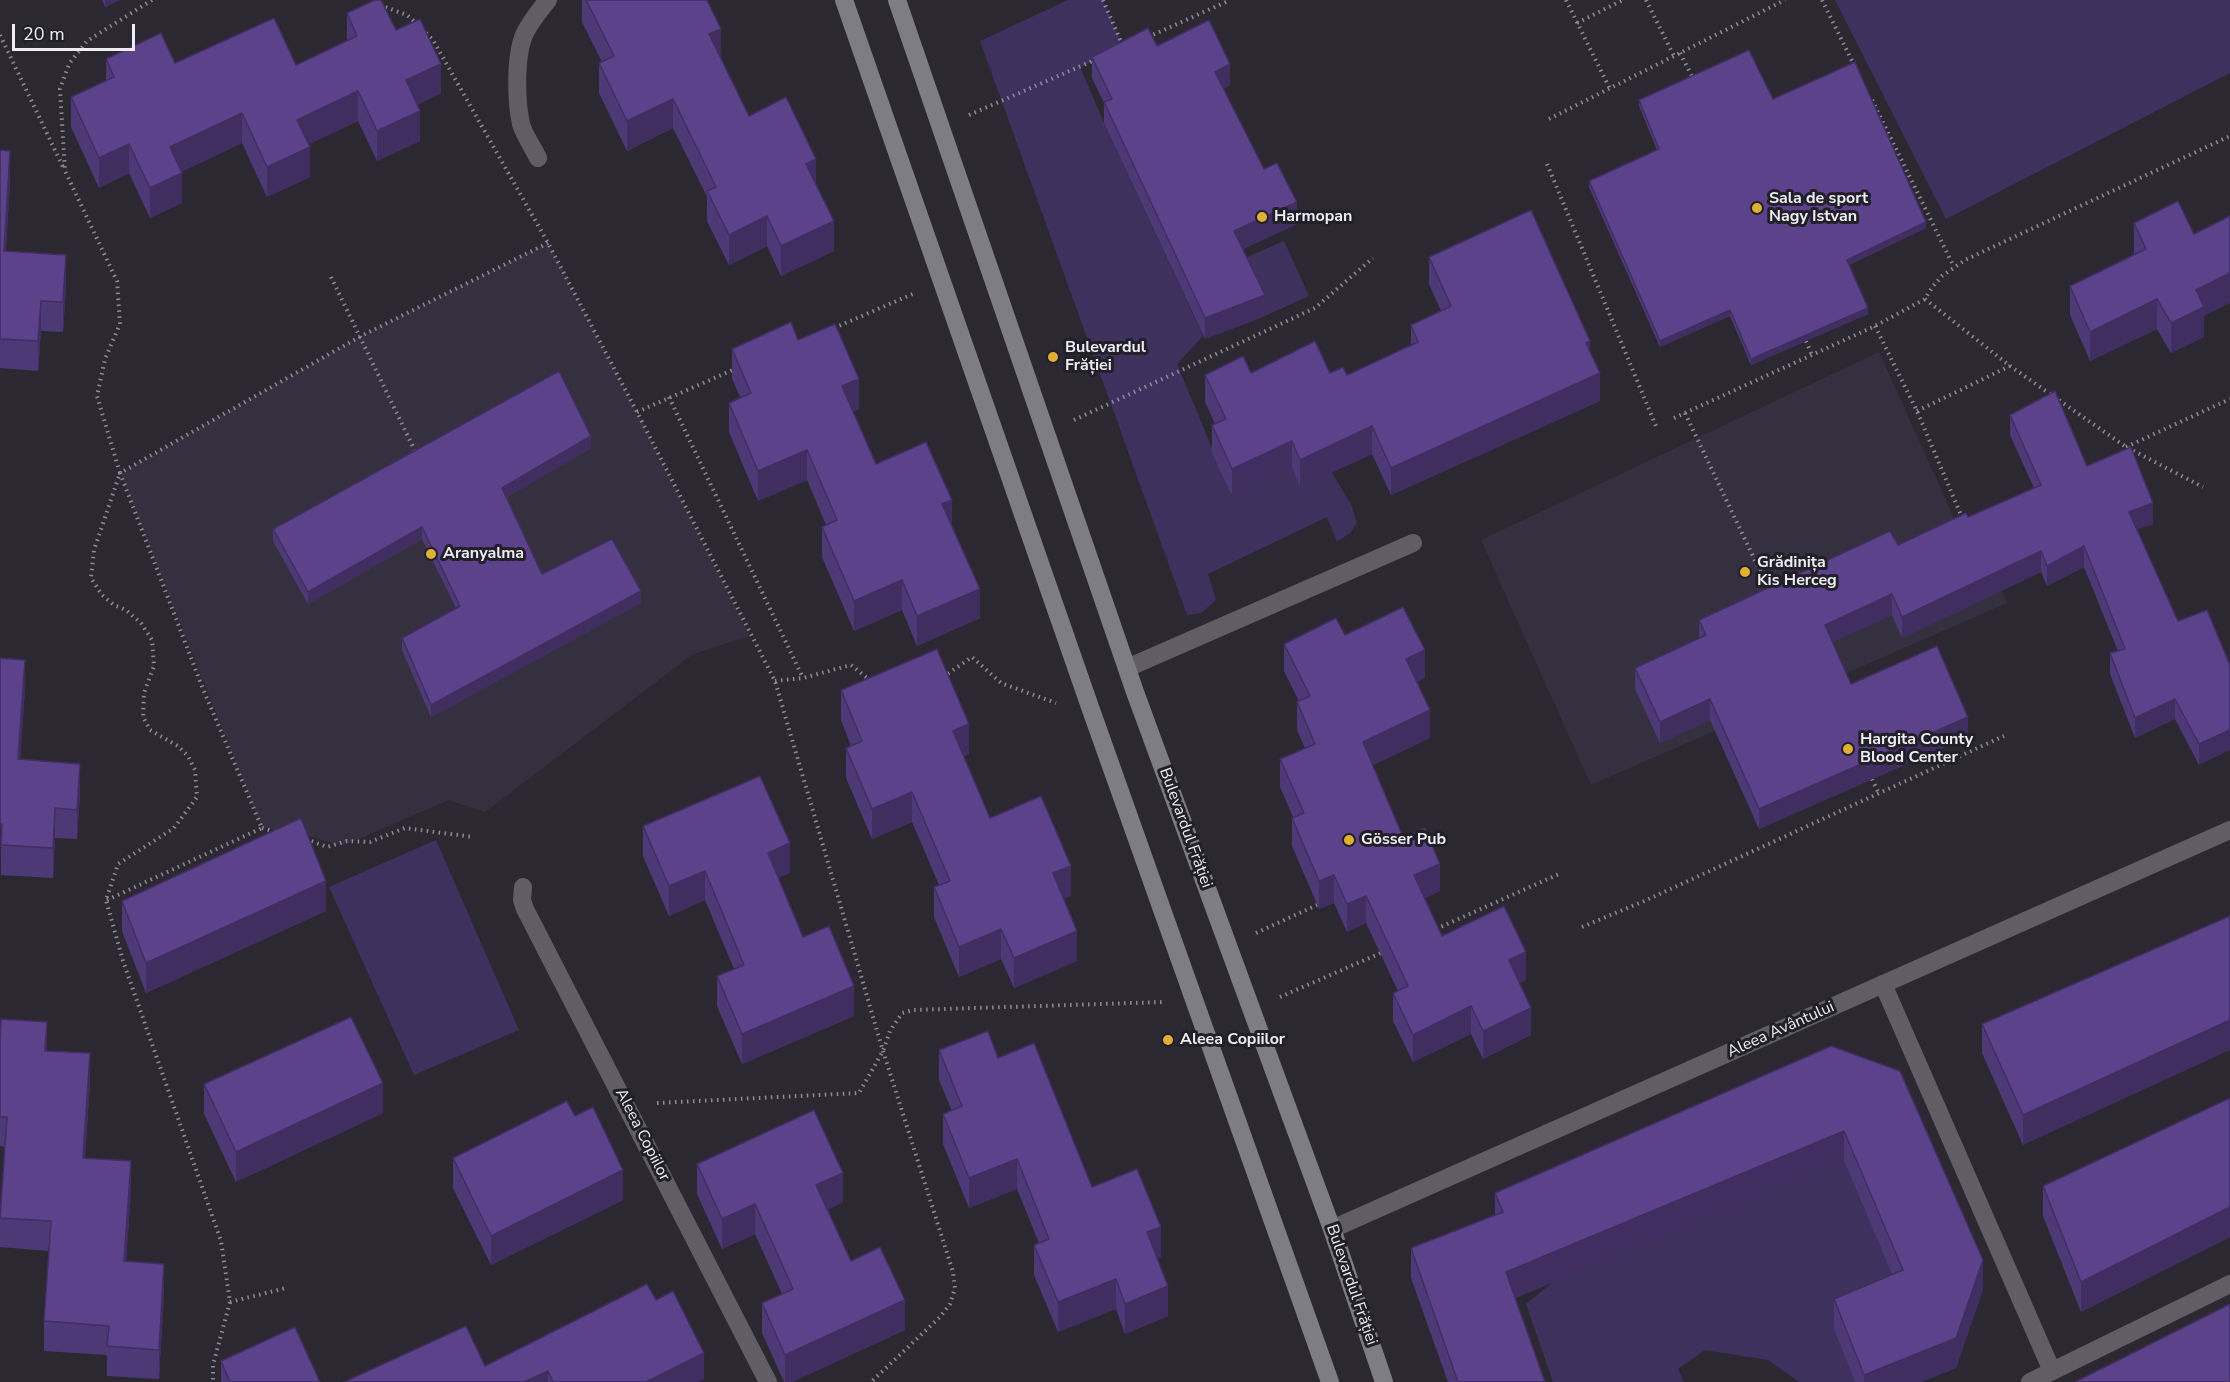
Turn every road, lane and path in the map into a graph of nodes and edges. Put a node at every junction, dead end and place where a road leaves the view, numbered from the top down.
1 (152, 0) edge
2 (548, 0) edge
3 (844, 0) edge
4 (897, 0) edge
5 (1103, 0) edge
6 (1566, 0) edge
7 (1623, 0) edge
8 (1646, 0) edge
9 (1785, 0) edge
10 (1822, 0) edge
11 (1226, 2) dead end
12 (376, 4) edge
13 (1577, 23) junction
14 (0, 35) edge
15 (1144, 38) edge
16 (1124, 48) edge
17 (1680, 53) junction
18 (1674, 56) junction
19 (1102, 57) edge
20 (1859, 74) edge
21 (1694, 81) edge
22 (1610, 89) junction
23 (1869, 95) edge
24 (1549, 119) dead end
25 (941, 128) junction
26 (2230, 136) edge
27 (538, 158) dead end
28 (1547, 164) dead end
29 (65, 171) junction
30 (548, 243) junction
31 (1373, 258) dead end
32 (1954, 267) junction
33 (331, 277) dead end
34 (943, 282) junction
35 (1925, 299) junction
36 (1875, 326) junction
37 (833, 328) edge
38 (361, 336) junction
39 (1806, 341) edge
40 (1812, 355) junction
41 (746, 365) edge
42 (2010, 366) junction
43 (669, 397) junction
44 (2230, 399) edge
45 (1917, 411) junction
46 (637, 412) junction
47 (1685, 413) junction
48 (1674, 418) dead end
49 (1656, 426) dead end
50 (1047, 433) junction
51 (2126, 447) junction
52 (419, 460) edge
53 (120, 473) junction
54 (2203, 487) dead end
55 (1960, 515) edge
56 (1413, 543) dead end
57 (1770, 594) edge
58 (1127, 668) junction
59 (802, 678) junction
60 (941, 680) edge
61 (774, 681) junction
62 (875, 684) edge
63 (1086, 692) junction
64 (2004, 736) dead end
65 (1872, 779) edge
66 (1879, 794) junction
67 (262, 828) junction
68 (2230, 830) edge
69 (284, 834) edge
70 (300, 837) edge
71 (473, 837) dead end
72 (1559, 874) dead end
73 (523, 887) dead end
74 (106, 900) junction
75 (1317, 905) edge
76 (1582, 927) dead end
77 (1432, 930) edge
78 (1228, 945) junction
79 (1390, 949) edge
80 (1883, 984) junction
81 (1195, 1001) junction
82 (1252, 1010) junction
83 (883, 1052) junction
84 (626, 1104) junction
85 (1332, 1229) junction
86 (2230, 1284) edge
87 (286, 1288) dead end
88 (230, 1302) junction
89 (2052, 1371) junction
90 (213, 1382) edge
91 (768, 1382) edge
92 (871, 1382) edge
93 (1330, 1382) edge
94 (1384, 1382) edge
95 (2030, 1382) edge

1 - 29 path
2 - 27 street
3 - 34 main road
4 - 25 main road, Bulevardul Frăției
5 - 16 path
6 - 13 path
7 - 13 path
8 - 18 path
9 - 17 path
10 - 20 path
11 - 15 path
12 - 30 path
13 - 22 path
14 - 29 path
17 - 18 path
17 - 21 path
18 - 22 path
19 - 25 path
22 - 24 path
23 - 32 path
25 - 50 main road, Bulevardul Frăției
26 - 32 path
28 - 49 path
29 - 53 path
30 - 38 path
30 - 46 path
31 - 50 path
32 - 35 path
33 - 38 path
34 - 37 path
34 - 63 main road
35 - 36 path
35 - 42 path
36 - 40 path
36 - 45 path
38 - 52 path
38 - 53 path
39 - 40 path
40 - 47 path
41 - 43 path
42 - 45 path
42 - 51 path
43 - 46 path
43 - 59 path
44 - 51 path
45 - 55 path
46 - 61 path
47 - 48 path
47 - 57 path
50 - 58 main road, Bulevardul Frăției
51 - 54 path
53 - 67 path
53 - 74 path
56 - 58 street
58 - 78 main road, Bulevardul Frăției
59 - 61 path
59 - 62 path
60 - 63 path
61 - 83 path
63 - 81 main road
64 - 66 path
65 - 66 path
66 - 76 path
67 - 69 path
67 - 74 path
68 - 80 street, Aleea Avântului
70 - 71 path
72 - 77 path
73 - 84 street, Aleea Copiilor
74 - 88 path
75 - 78 path
78 - 82 main road, Bulevardul Frăției
79 - 82 path
80 - 85 street, Aleea Avântului
80 - 89 street
81 - 83 path
81 - 93 main road
82 - 85 main road, Bulevardul Frăției
83 - 84 path
83 - 92 path
84 - 91 street, Aleea Copiilor
85 - 94 main road, Bulevardul Frăției
86 - 89 street
87 - 88 path
88 - 90 path
89 - 95 street

